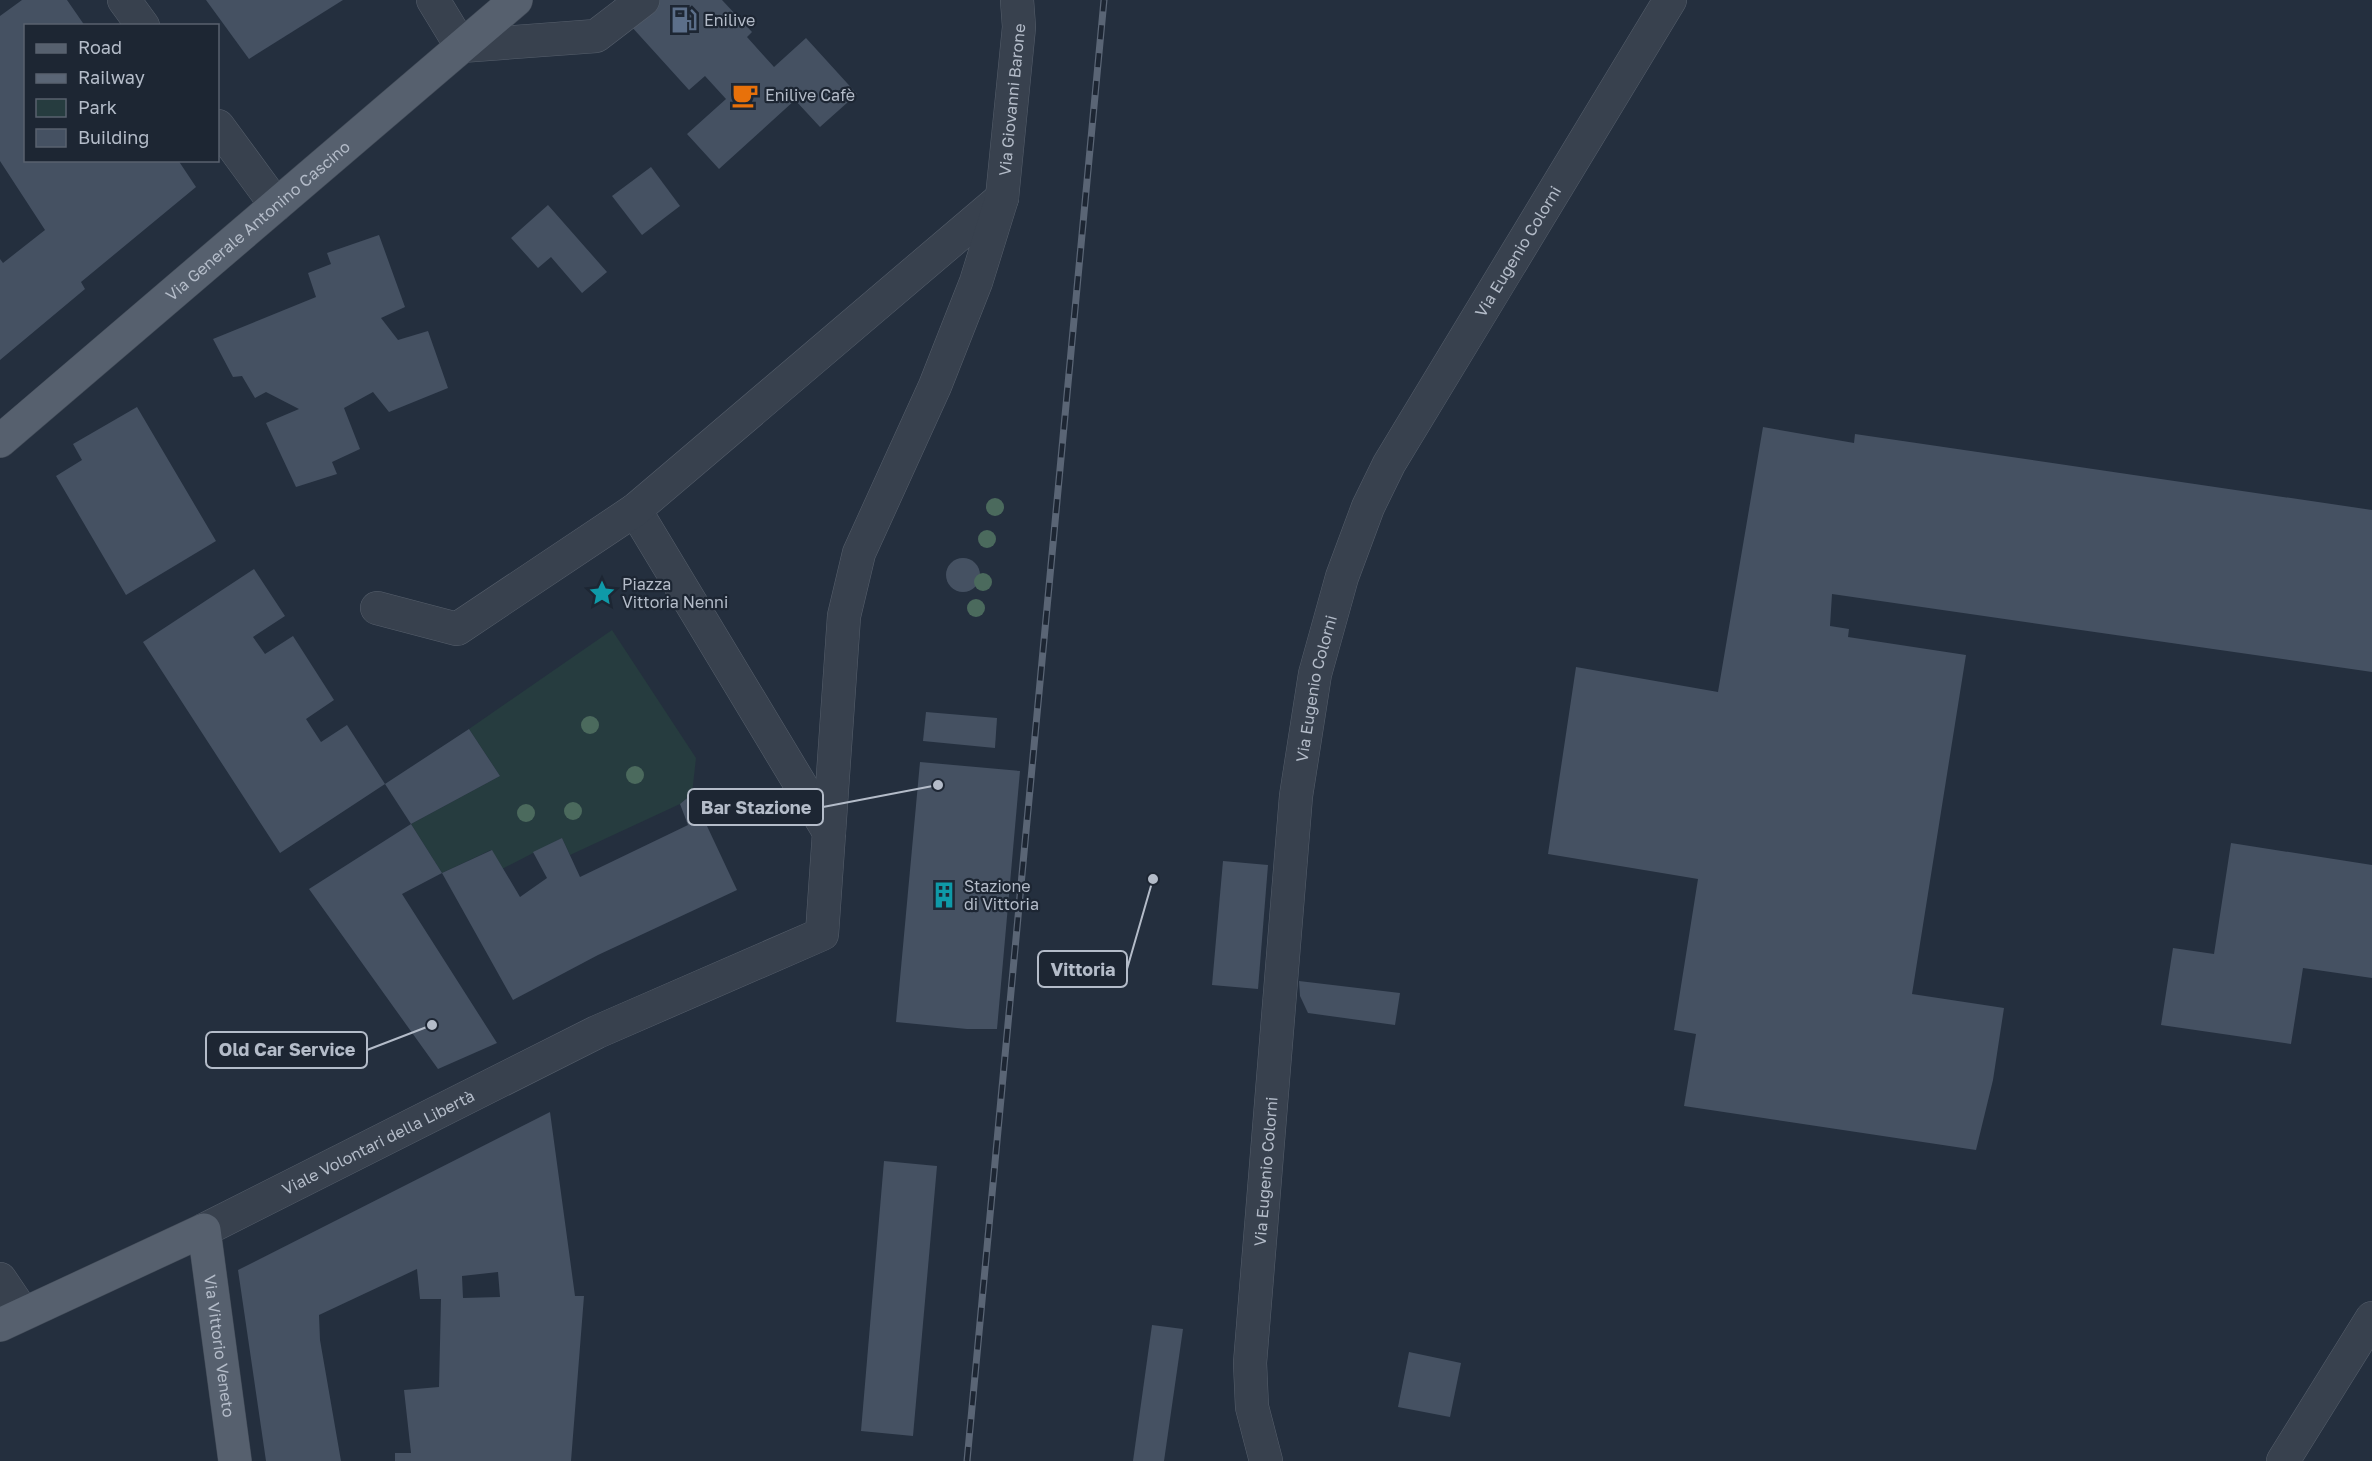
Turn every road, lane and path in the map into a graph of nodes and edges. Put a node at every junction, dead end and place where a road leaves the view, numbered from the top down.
1 (124, 0) edge
2 (433, 0) edge
3 (516, 0) edge
4 (643, 0) edge
5 (1017, 0) edge
6 (1670, 0) edge
7 (142, 24) edge
8 (461, 46) junction
9 (219, 127) edge
10 (1002, 198) junction
11 (276, 205) junction
12 (0, 441) edge
13 (635, 510) junction
14 (377, 608) dead end
15 (829, 832) junction
16 (822, 934) joint
17 (204, 1230) junction
18 (0, 1279) edge
19 (2372, 1318) edge
20 (12, 1319) edge
21 (235, 1461) edge
22 (1266, 1461) edge
23 (2283, 1461) edge

1 - 7 street
2 - 8 street
3 - 8 main road, Via Generale Antonino Cascino
4 - 8 street
5 - 10 street, Via Giovanni Barone
6 - 22 street, Via Eugenio Colorni
8 - 11 main road, Via Generale Antonino Cascino
9 - 11 street
10 - 13 street
10 - 15 street, Via Giovanni Barone
11 - 12 main road, Via Generale Antonino Cascino
13 - 14 street
13 - 15 street
15 - 16 street, Via Giovanni Barone
16 - 17 street, Viale Volontari della Libertà
17 - 20 main road, Viale Volontari della Libertà
17 - 21 main road, Via Vittorio Veneto
18 - 20 street
19 - 23 street

